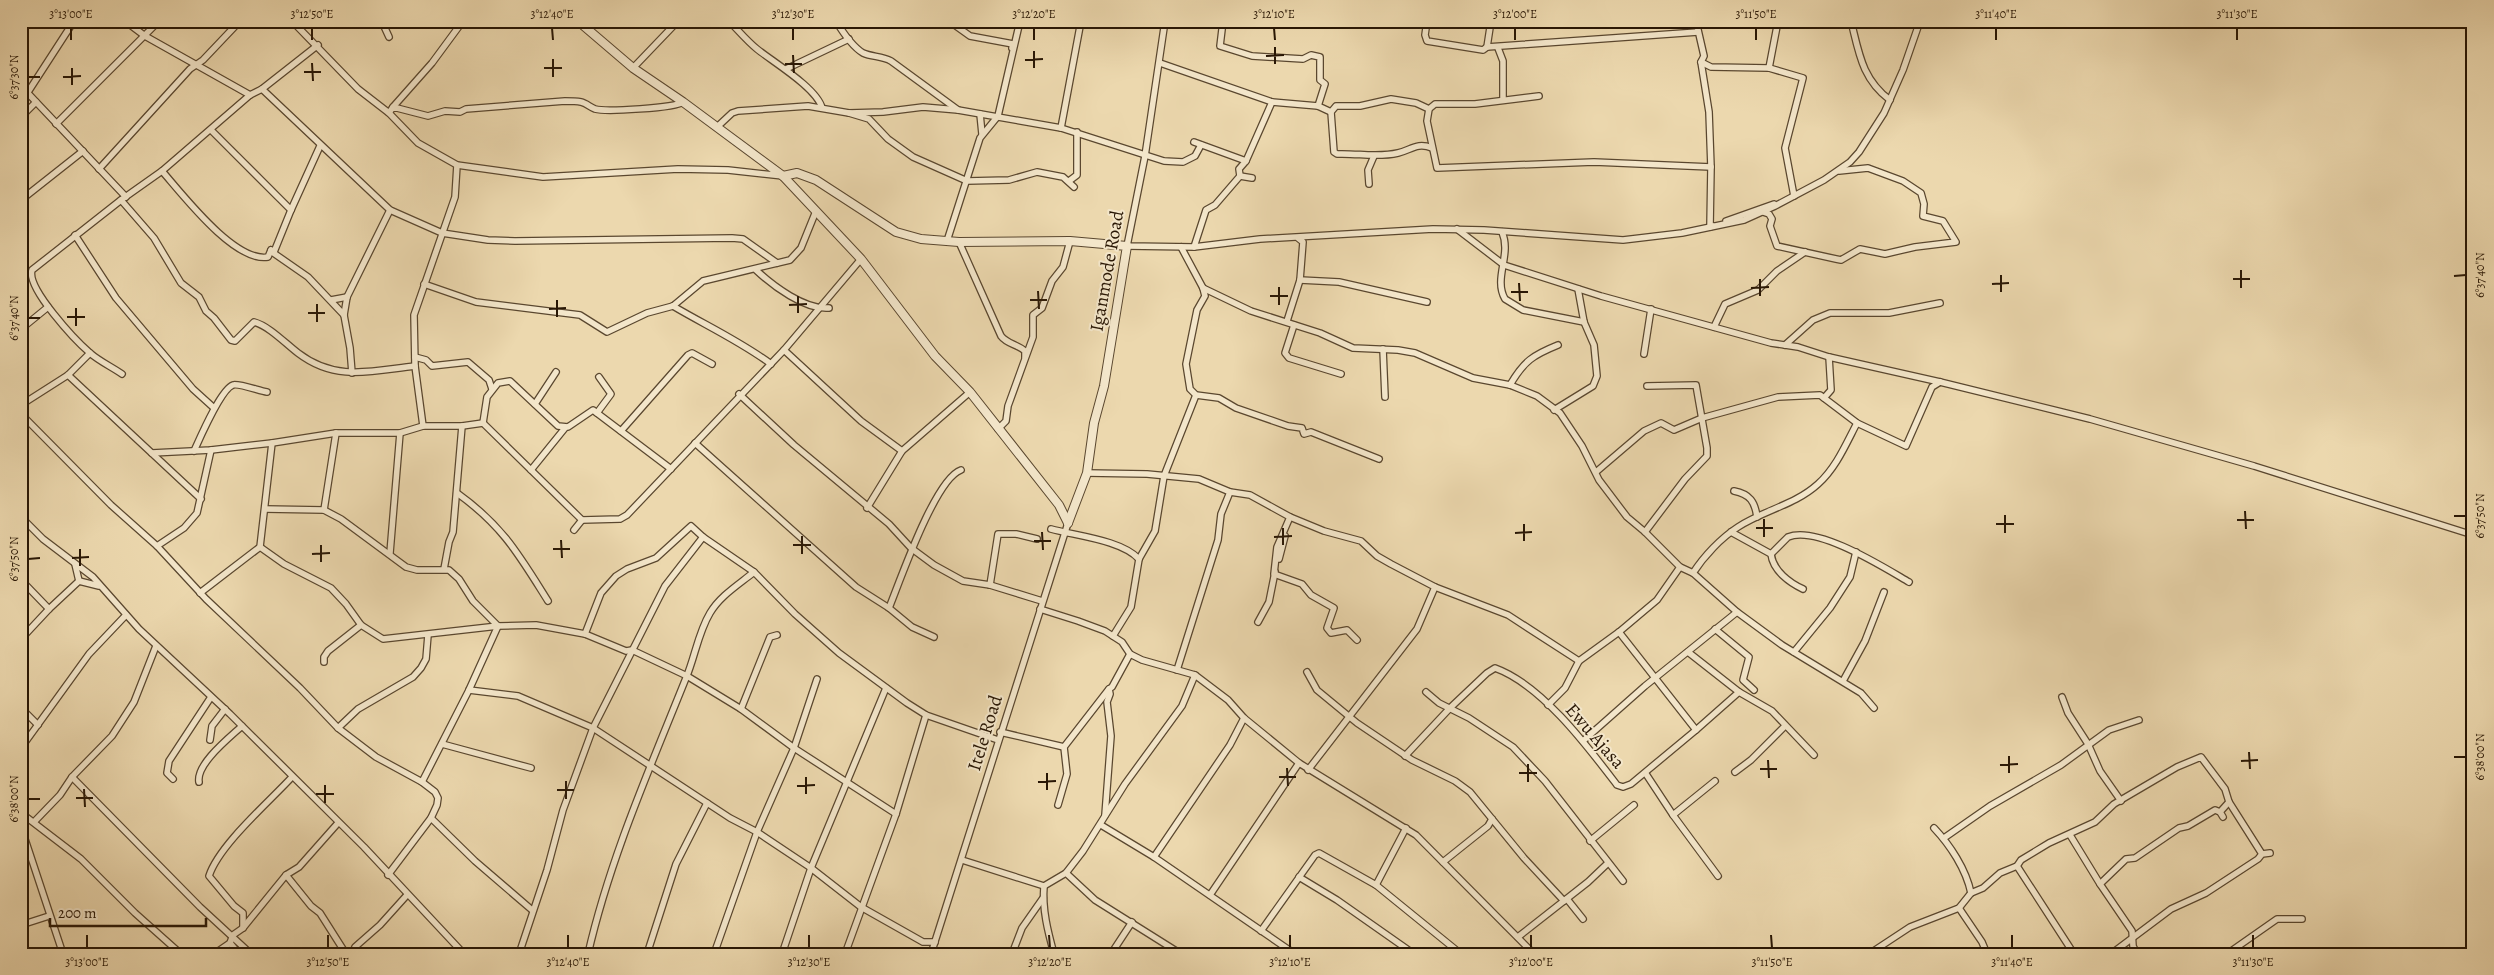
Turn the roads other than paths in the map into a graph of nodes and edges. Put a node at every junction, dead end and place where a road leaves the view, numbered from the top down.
1 (74, 21) edge
2 (125, 21) edge
3 (159, 21) edge
4 (240, 21) edge
5 (292, 21) edge
6 (578, 21) edge
7 (678, 21) edge
8 (729, 21) edge
9 (836, 21) edge
10 (949, 21) edge
11 (1020, 21) edge
12 (1081, 21) edge
13 (1165, 21) edge
14 (1223, 21) edge
15 (1427, 21) edge
16 (1491, 21) edge
17 (1696, 21) edge
18 (1778, 21) edge
19 (1851, 21) edge
20 (1920, 21) edge
21 (382, 22) edge
22 (460, 25) dead end
23 (1698, 32) junction
24 (145, 36) junction
25 (389, 37) dead end
26 (849, 39) junction
27 (318, 45) junction
28 (1487, 47) junction
29 (1498, 48) junction
30 (1012, 49) junction
31 (1701, 62) junction
32 (1160, 63) junction
33 (197, 65) junction
34 (632, 68) junction
35 (1769, 68) junction
36 (786, 69) junction
37 (21, 86) edge
38 (262, 89) junction
39 (28, 92) junction
40 (250, 95) junction
41 (1539, 96) dead end
42 (1503, 100) junction
43 (1890, 100) junction
44 (36, 102) junction
45 (683, 102) junction
46 (1272, 102) junction
47 (393, 106) junction
48 (1318, 106) junction
49 (822, 108) junction
50 (1429, 109) junction
51 (958, 110) junction
52 (1331, 112) junction
53 (389, 113) junction
54 (850, 113) junction
55 (980, 114) junction
56 (998, 116) junction
57 (21, 117) edge
58 (56, 124) junction
59 (717, 127) junction
60 (1061, 128) junction
61 (211, 130) junction
62 (1077, 132) junction
63 (982, 134) junction
64 (1194, 142) dead end
65 (1201, 145) junction
66 (320, 146) junction
67 (1432, 148) junction
68 (82, 151) junction
69 (1145, 156) junction
70 (1374, 156) junction
71 (1246, 161) junction
72 (457, 165) junction
73 (1711, 167) junction
74 (99, 169) junction
75 (1839, 170) junction
76 (162, 171) junction
77 (783, 176) junction
78 (1240, 176) junction
79 (1252, 178) dead end
80 (967, 181) junction
81 (1069, 181) junction
82 (1369, 184) dead end
83 (1074, 187) dead end
84 (1795, 196) junction
85 (124, 198) junction
86 (21, 200) edge
87 (290, 210) junction
88 (390, 210) junction
89 (816, 211) junction
90 (1762, 212) junction
91 (1457, 229) junction
92 (1502, 232) junction
93 (442, 233) junction
94 (75, 235) junction
95 (1298, 238) junction
96 (947, 241) junction
97 (1070, 241) junction
98 (959, 242) junction
99 (1127, 246) junction
100 (1181, 247) junction
101 (1194, 247) junction
102 (270, 250) junction
103 (1792, 250) junction
104 (1805, 252) junction
105 (861, 258) junction
106 (1795, 261) junction
107 (777, 263) junction
108 (1504, 265) junction
109 (1511, 267) junction
110 (756, 270) junction
111 (1503, 274) junction
112 (1300, 280) junction
113 (424, 284) junction
114 (1204, 288) junction
115 (1578, 289) junction
116 (1211, 293) junction
117 (1205, 296) junction
118 (347, 297) junction
119 (331, 300) junction
120 (1427, 302) dead end
121 (1940, 303) dead end
122 (673, 306) junction
123 (48, 307) junction
124 (829, 308) dead end
125 (819, 309) junction
126 (1651, 309) junction
127 (344, 315) junction
128 (1287, 321) junction
129 (1584, 322) junction
130 (1294, 325) junction
131 (1714, 327) junction
132 (21, 329) edge
133 (1558, 345) dead end
134 (1785, 345) junction
135 (1384, 349) junction
136 (784, 350) junction
137 (90, 353) junction
138 (1644, 354) dead end
139 (415, 357) junction
140 (1829, 357) junction
141 (1025, 359) junction
142 (712, 364) dead end
143 (771, 364) junction
144 (415, 366) junction
145 (556, 372) dead end
146 (352, 373) junction
147 (122, 374) dead end
148 (1341, 374) dead end
149 (68, 375) junction
150 (599, 377) dead end
151 (1940, 382) junction
152 (1510, 384) junction
153 (1647, 386) dead end
154 (492, 389) junction
155 (267, 392) dead end
156 (970, 392) junction
157 (739, 394) junction
158 (1196, 395) junction
159 (1385, 397) dead end
160 (1824, 398) junction
161 (535, 404) junction
162 (21, 405) edge
163 (214, 408) junction
164 (1554, 410) junction
165 (597, 413) junction
166 (21, 414) edge
167 (1702, 418) junction
168 (484, 423) junction
169 (1857, 423) junction
170 (423, 426) junction
171 (462, 426) junction
172 (564, 428) junction
173 (998, 429) junction
174 (621, 431) junction
175 (336, 433) junction
176 (400, 433) junction
177 (272, 443) junction
178 (695, 443) junction
179 (211, 450) junction
180 (194, 451) junction
181 (902, 451) junction
182 (152, 453) junction
183 (1379, 459) dead end
184 (671, 469) junction
185 (531, 470) junction
186 (961, 470) dead end
187 (1596, 472) junction
188 (1087, 473) junction
189 (1164, 476) junction
190 (1734, 491) dead end
191 (1230, 492) junction
192 (457, 493) junction
193 (201, 499) junction
194 (1060, 505) junction
195 (867, 508) junction
196 (265, 509) junction
197 (324, 510) junction
198 (1072, 511) junction
199 (21, 517) edge
200 (1290, 518) junction
201 (1757, 518) junction
202 (582, 520) junction
203 (1068, 523) junction
204 (1052, 529) dead end
205 (574, 530) dead end
206 (1645, 532) junction
207 (1731, 532) junction
208 (1067, 533) junction
209 (2473, 535) edge
210 (703, 537) junction
211 (1037, 539) dead end
212 (157, 546) junction
213 (260, 547) junction
214 (911, 548) junction
215 (1856, 552) junction
216 (390, 553) junction
217 (1771, 554) junction
218 (1139, 559) junction
219 (75, 564) junction
220 (1680, 567) junction
221 (444, 569) junction
222 (754, 572) junction
223 (1692, 573) junction
224 (1274, 574) junction
225 (22, 581) edge
226 (78, 581) junction
227 (1908, 582) dead end
228 (990, 585) junction
229 (99, 586) junction
230 (1435, 587) junction
231 (1803, 589) dead end
232 (1884, 592) dead end
233 (200, 593) junction
234 (548, 601) dead end
235 (1042, 601) junction
236 (49, 608) junction
237 (889, 608) junction
238 (1040, 609) junction
239 (1737, 612) junction
240 (126, 615) junction
241 (1258, 622) dead end
242 (361, 625) junction
243 (498, 626) junction
244 (1715, 629) junction
245 (1619, 632) junction
246 (585, 634) junction
247 (428, 635) junction
248 (776, 635) dead end
249 (1113, 636) junction
250 (934, 637) dead end
251 (21, 639) edge
252 (1358, 640) dead end
253 (156, 646) junction
254 (632, 650) junction
255 (1688, 652) junction
256 (1794, 652) junction
257 (1130, 654) junction
258 (1579, 661) junction
259 (324, 662) dead end
260 (1177, 670) junction
261 (1307, 672) dead end
262 (687, 676) junction
263 (1196, 676) junction
264 (817, 679) dead end
265 (1656, 679) junction
266 (1843, 681) junction
267 (886, 688) junction
268 (1109, 689) junction
269 (469, 690) junction
270 (1754, 690) dead end
271 (1426, 692) dead end
272 (1738, 692) junction
273 (211, 697) junction
274 (2062, 697) dead end
275 (1548, 705) junction
276 (21, 708) edge
277 (1450, 708) junction
278 (1874, 708) dead end
279 (224, 709) junction
280 (741, 709) junction
281 (926, 715) junction
282 (1350, 716) junction
283 (1244, 718) junction
284 (2139, 720) dead end
285 (38, 726) junction
286 (242, 726) junction
287 (1785, 726) junction
288 (338, 728) junction
289 (593, 728) junction
290 (1696, 730) junction
291 (1000, 732) junction
292 (210, 740) dead end
293 (998, 740) junction
294 (1583, 742) junction
295 (442, 744) junction
296 (2088, 744) junction
297 (1064, 747) junction
298 (21, 748) edge
299 (794, 748) junction
300 (1814, 754) dead end
301 (1405, 756) junction
302 (1299, 763) junction
303 (650, 764) junction
304 (531, 768) dead end
305 (1308, 770) junction
306 (1735, 772) dead end
307 (1646, 774) junction
308 (72, 777) junction
309 (292, 777) junction
310 (173, 779) dead end
311 (1716, 780) dead end
312 (846, 781) junction
313 (200, 782) dead end
314 (422, 782) junction
315 (2121, 801) junction
316 (2229, 802) junction
317 (707, 803) junction
318 (1058, 805) dead end
319 (1634, 805) dead end
320 (21, 813) edge
321 (896, 814) junction
322 (1673, 816) junction
323 (1105, 817) junction
324 (431, 818) junction
325 (1492, 819) junction
326 (34, 822) junction
327 (338, 822) junction
328 (1101, 825) junction
329 (1488, 826) junction
330 (1498, 826) junction
331 (21, 827) edge
332 (1406, 828) junction
333 (1934, 828) dead end
334 (757, 832) junction
335 (2070, 835) junction
336 (1944, 838) junction
337 (1590, 841) junction
338 (2270, 853) dead end
339 (2262, 854) junction
340 (1154, 857) junction
341 (962, 860) junction
342 (1443, 862) junction
343 (1608, 863) junction
344 (2017, 866) junction
345 (811, 868) junction
346 (1066, 873) junction
347 (286, 875) junction
348 (388, 875) junction
349 (1718, 876) dead end
350 (1298, 877) junction
351 (1623, 881) dead end
352 (2100, 884) junction
353 (1376, 885) junction
354 (1044, 886) junction
355 (1971, 893) junction
356 (407, 895) junction
357 (1210, 895) junction
358 (1043, 898) junction
359 (1566, 900) junction
360 (861, 907) junction
361 (1959, 908) junction
362 (532, 910) junction
363 (49, 916) junction
364 (1583, 919) dead end
365 (2302, 919) dead end
366 (1132, 922) junction
367 (21, 926) edge
368 (243, 928) junction
369 (1261, 932) junction
370 (233, 935) junction
371 (1518, 938) junction
372 (2133, 938) junction
373 (230, 943) junction
374 (933, 948) edge
375 (63, 954) edge
376 (182, 954) edge
377 (214, 954) edge
378 (235, 954) edge
379 (251, 954) edge
380 (346, 954) edge
381 (352, 954) edge
382 (464, 954) edge
383 (518, 954) edge
384 (588, 954) edge
385 (647, 954) edge
386 (714, 954) edge
387 (782, 954) edge
388 (845, 954) edge
389 (1012, 954) edge
390 (1054, 954) edge
391 (1111, 954) edge
392 (1181, 954) edge
393 (1295, 954) edge
394 (1414, 954) edge
395 (1461, 954) edge
396 (1534, 954) edge
397 (1869, 954) edge
398 (1987, 954) edge
399 (2074, 954) edge
400 (2111, 954) edge
401 (2137, 954) edge
402 (2227, 954) edge

1 - 39 street
2 - 24 street
3 - 24 street
4 - 33 street
5 - 27 street
6 - 34 street
7 - 34 street
8 - 36 street
9 - 26 street
10 - 30 street
11 - 30 street
12 - 60 street
13 - 32 street, Iganmode Road
14 - 48 street
15 - 28 street
16 - 28 street
17 - 23 street
18 - 35 street
19 - 43 street
20 - 43 street
21 - 25 street
22 - 47 street
23 - 29 street
23 - 31 street
24 - 33 street
24 - 58 street
26 - 36 street
26 - 51 street
27 - 38 street
27 - 53 street
28 - 29 street
29 - 42 street
30 - 56 street
31 - 35 street
31 - 73 street
32 - 46 street
32 - 69 street, Iganmode Road
33 - 40 street
33 - 74 street
34 - 45 street
35 - 84 street
36 - 49 street
37 - 39 street
38 - 40 street
38 - 66 street
39 - 44 street
40 - 61 street
41 - 42 street
42 - 50 street
43 - 75 street
44 - 57 street
44 - 58 street
45 - 47 street
45 - 59 street
46 - 48 street
46 - 71 street
47 - 53 street
48 - 52 street
49 - 54 street
49 - 59 street
50 - 52 street
50 - 67 street
51 - 54 street
51 - 55 street
52 - 70 street
53 - 72 street
54 - 80 street
55 - 56 street
55 - 63 street
56 - 60 street
56 - 63 street
58 - 68 street
59 - 77 street
60 - 62 street
61 - 76 street
61 - 87 street
62 - 69 street
62 - 81 street
63 - 80 street
64 - 65 street
65 - 69 street
65 - 71 street
66 - 87 street
66 - 88 street
67 - 70 street
67 - 73 street
68 - 74 street
68 - 86 street
69 - 99 street, Iganmode Road
70 - 82 street
71 - 78 street
72 - 77 street
72 - 93 street
73 - 84 street
74 - 85 street
75 - 84 street
75 - 104 street
76 - 85 street
76 - 102 street
77 - 89 street
77 - 96 street
78 - 79 street
78 - 101 street
80 - 81 street
80 - 96 street
81 - 83 street
84 - 90 street
85 - 94 street
85 - 146 street
87 - 102 street
88 - 93 street
88 - 118 street
89 - 105 street
89 - 107 street
90 - 92 street
90 - 103 street
91 - 92 street
91 - 95 street
91 - 108 street
92 - 108 street
93 - 107 street
93 - 113 street
94 - 123 street
94 - 163 street
95 - 101 street
95 - 112 street
96 - 98 street
97 - 98 street
97 - 99 street
97 - 141 street
98 - 141 street
99 - 100 street
99 - 188 street, Iganmode Road
100 - 101 street
100 - 114 street
102 - 119 street
103 - 104 street
103 - 106 street
104 - 106 street
105 - 125 street
105 - 156 street
106 - 131 street
107 - 110 street
108 - 109 street
108 - 111 street
109 - 111 street
109 - 115 street
110 - 122 street
110 - 125 street
111 - 129 street
112 - 120 street
112 - 128 street
113 - 122 street
113 - 139 street
114 - 116 street
114 - 117 street
115 - 126 street
115 - 129 street
116 - 117 street
116 - 128 street
117 - 158 street
118 - 119 street
118 - 127 street
119 - 127 street
121 - 134 street
122 - 143 street
123 - 132 street
123 - 137 street
124 - 125 street
125 - 136 street
126 - 131 street
126 - 138 street
127 - 146 street
128 - 130 street
129 - 164 street
130 - 135 street
130 - 148 street
131 - 134 street
133 - 152 street
134 - 140 street
135 - 152 street
135 - 159 street
136 - 143 street
136 - 181 street
137 - 147 street
137 - 149 street
139 - 144 street
139 - 154 street
140 - 151 street
140 - 160 street
141 - 173 street
142 - 174 street
143 - 157 street
144 - 146 street
144 - 170 street
145 - 161 street
149 - 162 street
149 - 182 street
150 - 165 street
151 - 169 street
151 - 209 street
152 - 164 street
153 - 167 street
154 - 161 street
154 - 168 street
155 - 163 street
156 - 173 street
156 - 181 street
157 - 178 street
157 - 195 street
158 - 183 street
158 - 189 street
160 - 167 street
160 - 169 street
161 - 172 street
163 - 180 street
164 - 187 street
165 - 172 street
165 - 174 street
166 - 212 street
167 - 187 street
167 - 206 street
168 - 171 street
168 - 185 street
169 - 201 street
170 - 171 street
170 - 176 street
171 - 192 street
172 - 185 street
173 - 194 street
174 - 184 street
175 - 176 street
175 - 177 street
175 - 197 street
176 - 216 street
177 - 179 street
177 - 196 street
178 - 184 street
178 - 237 street
179 - 180 street
179 - 193 street
180 - 182 street
181 - 195 street
182 - 193 street
184 - 202 street
185 - 202 street
186 - 214 street
187 - 206 street
188 - 189 street
188 - 198 street, Iganmode Road
189 - 191 street
189 - 218 street
190 - 201 street
191 - 200 street
191 - 260 street
192 - 221 street
192 - 234 street
193 - 212 street
194 - 198 street
194 - 203 street
195 - 214 street
196 - 197 street
196 - 213 street
197 - 216 street
198 - 203 street, Iganmode Road
199 - 219 street
200 - 224 street
200 - 230 street
201 - 207 street
202 - 205 street
203 - 208 street, Itele Road
204 - 208 street
206 - 220 street
207 - 217 street
207 - 223 street
208 - 218 street
208 - 235 street, Itele Road
210 - 222 street
210 - 246 street
210 - 254 street
211 - 228 street
212 - 233 street
213 - 233 street
213 - 242 street
214 - 228 street
214 - 237 street
215 - 217 street
215 - 227 street
215 - 256 street
216 - 221 street
217 - 231 street
218 - 249 street
219 - 226 street
219 - 229 street
220 - 223 street
220 - 245 street
221 - 243 street
222 - 262 street
222 - 267 street
223 - 239 street
224 - 241 street
224 - 252 street
225 - 236 street
226 - 229 street
226 - 236 street
228 - 235 street
229 - 240 street
230 - 258 street
230 - 282 street
232 - 266 street
233 - 288 street
235 - 238 street, Itele Road
236 - 251 street
237 - 250 street
238 - 249 street
238 - 291 street, Itele Road
239 - 244 street
239 - 256 street
240 - 253 street
240 - 285 street
242 - 247 street
242 - 259 street
243 - 246 street
243 - 247 street
243 - 269 street
244 - 255 street
244 - 270 street
245 - 258 street
245 - 265 street
246 - 254 street
247 - 288 street
248 - 280 street
249 - 257 street
253 - 273 street
253 - 308 street
254 - 262 street
254 - 289 street
255 - 265 street
255 - 272 street
256 - 266 street
257 - 260 street
257 - 268 street
258 - 275 street
260 - 263 street
261 - 282 street
262 - 280 street
262 - 303 street
263 - 283 street
263 - 323 street
264 - 299 street
265 - 290 street
265 - 294 street
266 - 278 street
267 - 281 street
267 - 312 street
268 - 297 street
268 - 323 street
269 - 289 street
269 - 295 street
271 - 277 street
272 - 287 street
272 - 290 street, Ewu Ajasa
273 - 279 street
273 - 310 street
274 - 296 street
275 - 277 street, Ewu Ajasa
275 - 294 street, Ewu Ajasa
276 - 285 street
277 - 301 street
277 - 337 street
279 - 286 street
279 - 292 street
280 - 299 street
281 - 293 street
281 - 321 street
282 - 301 street
282 - 305 street
283 - 302 street
283 - 340 street
284 - 296 street
285 - 298 street
286 - 309 street
286 - 313 street
287 - 300 street
287 - 306 street
288 - 314 street
289 - 303 street
289 - 362 street
290 - 307 street, Ewu Ajasa
291 - 293 street, Itele Road
291 - 297 street
293 - 341 street, Itele Road
294 - 307 street, Ewu Ajasa
295 - 304 street
295 - 314 street
296 - 315 street
296 - 336 street
297 - 318 street
299 - 312 street
299 - 334 street
301 - 325 street
302 - 305 street
302 - 357 street
303 - 317 street
303 - 384 street
305 - 332 street
307 - 322 street
308 - 326 street
308 - 370 street
309 - 327 street
309 - 368 street
311 - 322 street
312 - 321 street
312 - 345 street
314 - 324 street
315 - 316 street
315 - 335 street
316 - 339 street
316 - 352 street
317 - 334 street
317 - 385 street
319 - 337 street
320 - 326 street
321 - 360 street
322 - 349 street
323 - 328 street
324 - 348 street
324 - 362 street
325 - 329 street
325 - 330 street
326 - 376 street
327 - 347 street
327 - 348 street
328 - 340 street
328 - 346 street
329 - 330 street
329 - 342 street
330 - 359 street
331 - 363 street
332 - 342 street
332 - 353 street
333 - 336 street
334 - 345 street
334 - 386 street
335 - 344 street
335 - 352 street
336 - 355 street
337 - 343 street
338 - 339 street
339 - 372 street
340 - 357 street
341 - 354 street
341 - 374 street, Itele Road
342 - 371 street
343 - 351 street
343 - 359 street
344 - 355 street
344 - 399 street
345 - 360 street
345 - 387 street
346 - 354 street
346 - 366 street
347 - 368 street
347 - 380 street
348 - 356 street
350 - 353 street
350 - 369 street
350 - 394 street
352 - 372 street
353 - 395 street
354 - 358 street
355 - 361 street
356 - 381 street
356 - 382 street
357 - 369 street
358 - 389 street
358 - 390 street
359 - 364 street
359 - 371 street
360 - 374 street
360 - 388 street
361 - 397 street
361 - 398 street
362 - 383 street
363 - 367 street
363 - 375 street
365 - 402 street
366 - 391 street
366 - 392 street
368 - 370 street
369 - 393 street
370 - 373 street
370 - 379 street
371 - 396 street
372 - 400 street
372 - 401 street
373 - 377 street
373 - 378 street

